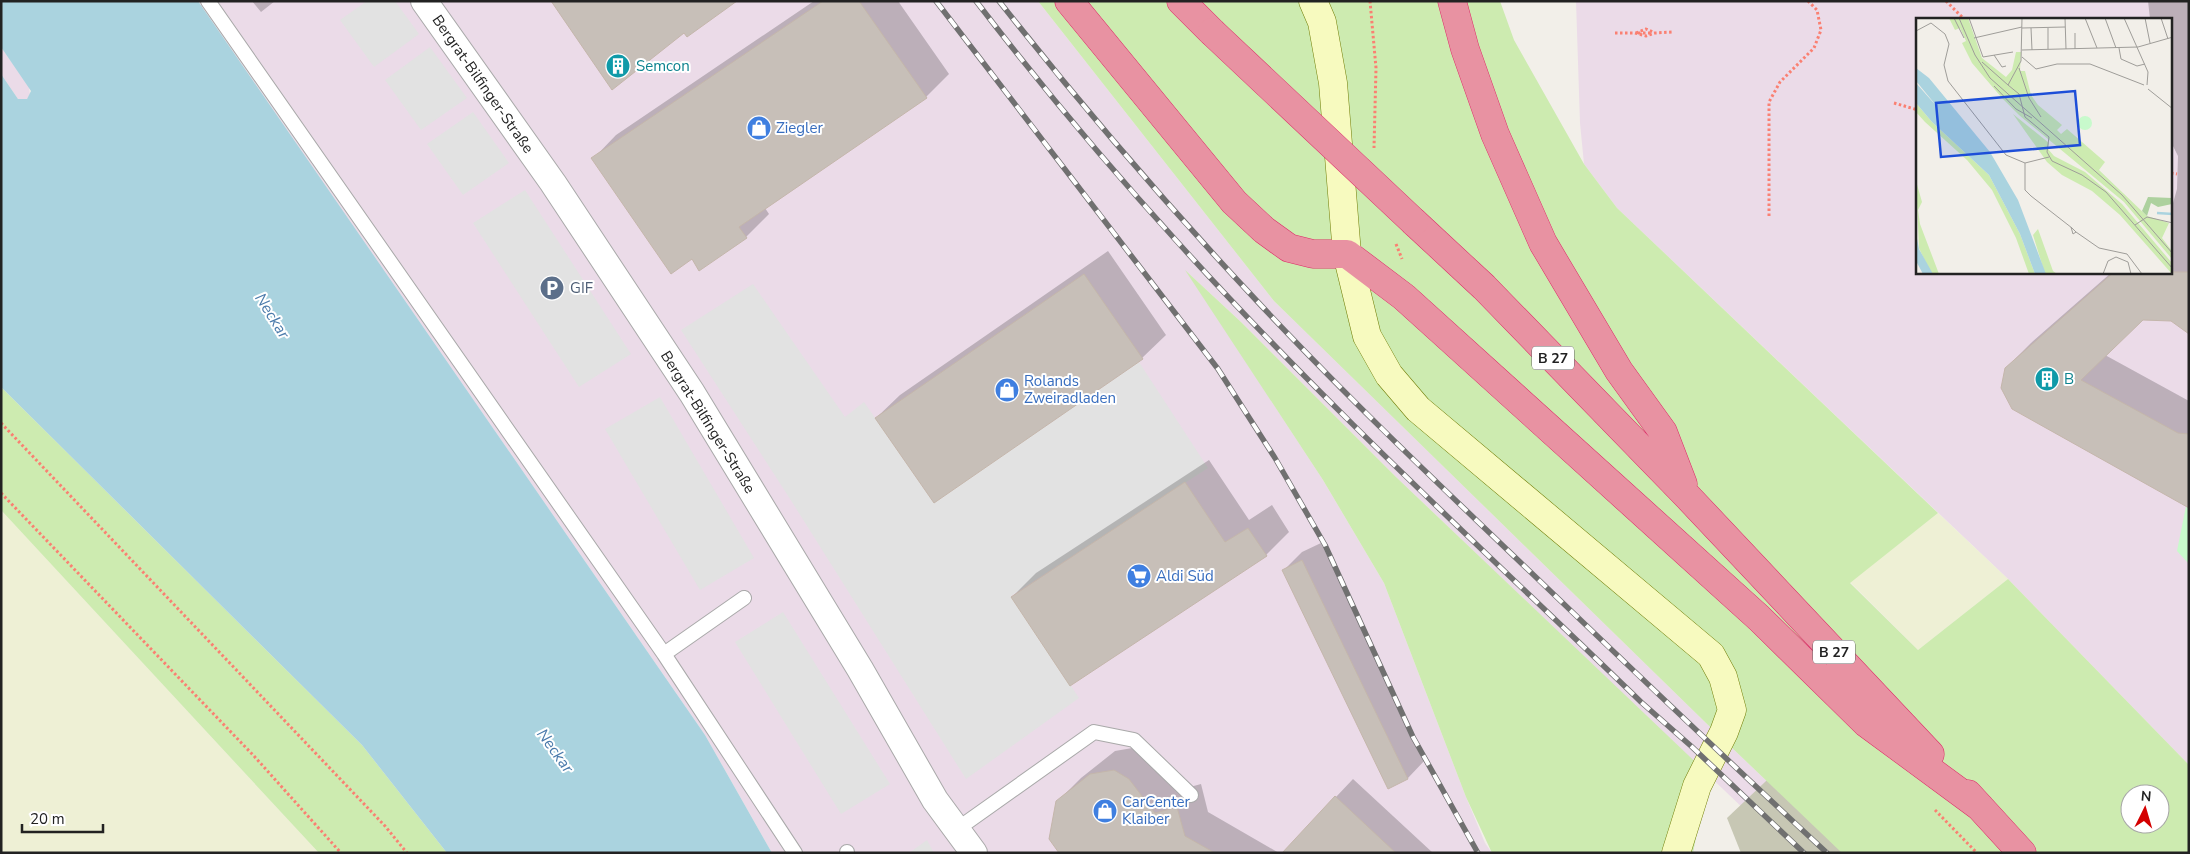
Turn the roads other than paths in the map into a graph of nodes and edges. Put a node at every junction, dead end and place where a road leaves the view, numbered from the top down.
1 (208, 1) edge
2 (424, 1) edge
3 (1069, 1) edge
4 (1181, 1) edge
5 (1313, 1) edge
6 (1452, 1) edge
7 (1346, 254) junction
8 (1688, 497) junction
9 (744, 598) dead end
10 (664, 654) junction
11 (1191, 795) dead end
12 (1980, 807) junction
13 (956, 830) junction
14 (795, 853) edge
15 (974, 853) edge
16 (1676, 853) edge
17 (2022, 853) edge

1 - 10 lane
2 - 13 street, Bergrat-Bilfinger-Straße
3 - 7 highway
4 - 8 highway, B 27, bridge
5 - 7 main road
6 - 8 highway
7 - 12 highway
7 - 16 main road
8 - 12 highway, B 27
9 - 10 lane
10 - 14 lane
11 - 13 lane
12 - 17 highway, B 27
13 - 15 street, Bergrat-Bilfinger-Straße

